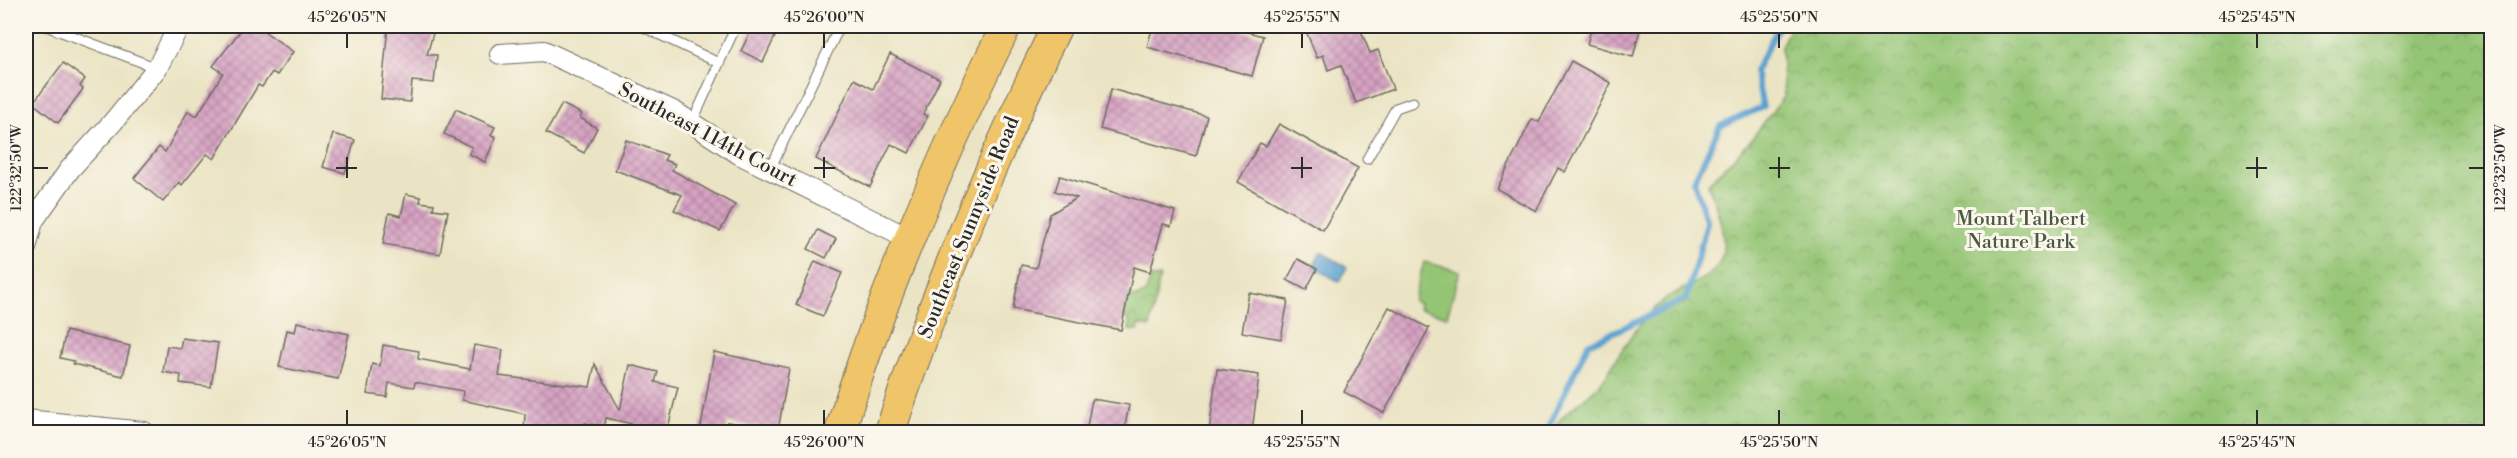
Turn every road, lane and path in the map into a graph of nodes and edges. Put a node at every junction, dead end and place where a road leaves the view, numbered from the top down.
1 (46, 26) edge
2 (179, 26) edge
3 (641, 26) edge
4 (736, 26) edge
5 (840, 26) edge
6 (1006, 26) edge
7 (1057, 26) edge
8 (500, 54) dead end
9 (719, 63) junction
10 (157, 68) junction
11 (1413, 102) dead end
12 (692, 123) junction
13 (1367, 159) dead end
14 (770, 169) junction
15 (910, 239) junction
16 (26, 248) edge
17 (26, 420) edge
18 (107, 430) edge
19 (144, 432) edge
20 (840, 432) edge
21 (890, 432) edge

1 - 10 lane
2 - 10 street
3 - 9 lane
4 - 9 lane
5 - 14 lane
6 - 15 main road
7 - 21 main road, Southeast Sunnyside Road
8 - 12 street, Southeast 114th Court
9 - 12 lane
10 - 16 street
11 - 13 lane
12 - 14 street, Southeast 114th Court
14 - 15 street, Southeast 114th Court
15 - 20 main road
17 - 18 street
18 - 19 street

